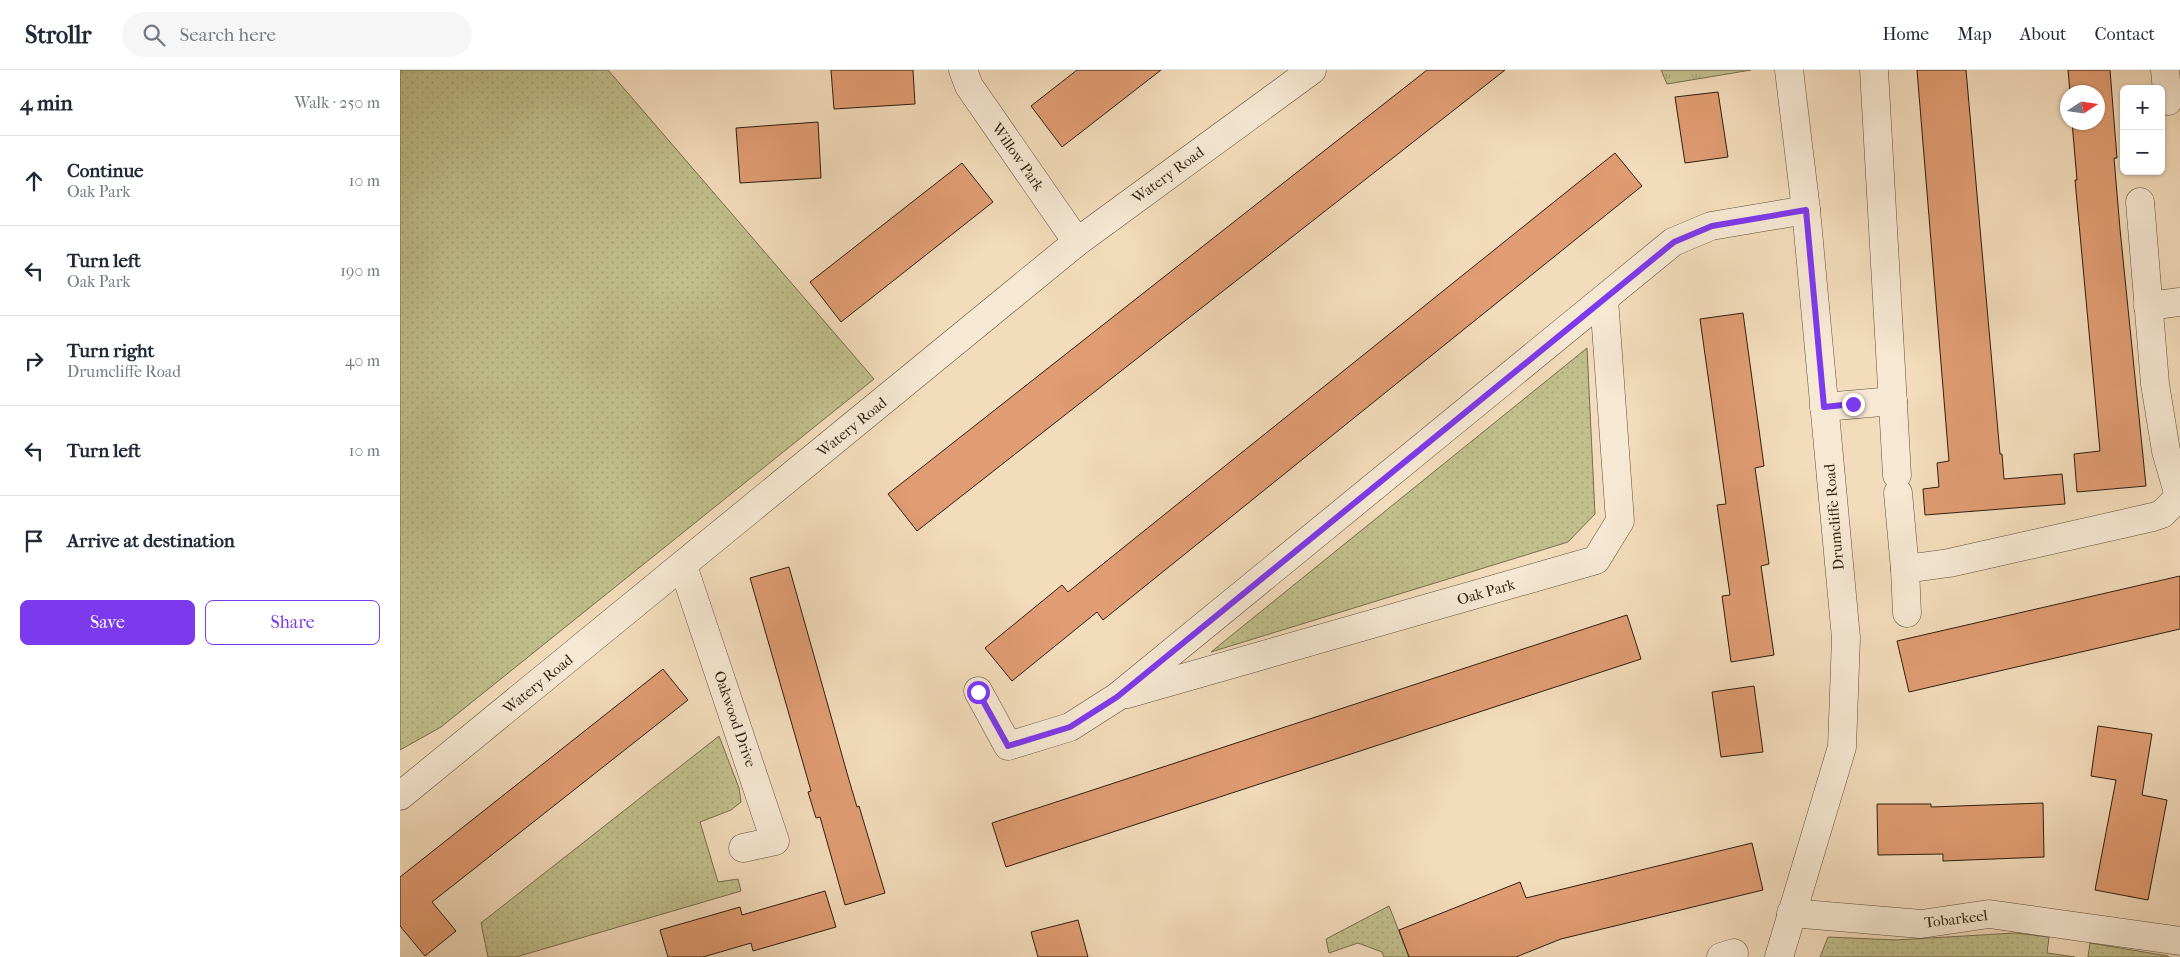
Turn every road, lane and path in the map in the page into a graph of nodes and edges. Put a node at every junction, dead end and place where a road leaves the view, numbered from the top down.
1 (963, 70) edge
2 (1312, 70) edge
3 (1789, 70) edge
4 (1874, 70) edge
5 (2165, 70) edge
6 (2168, 101) dead end
7 (2140, 202) dead end
8 (1806, 210) junction
9 (1077, 242) junction
10 (1604, 300) junction
11 (2180, 302) edge
12 (2148, 306) junction
13 (1893, 401) junction
14 (1824, 407) junction
15 (2179, 496) edge
16 (683, 566) junction
17 (1905, 569) junction
18 (1907, 612) dead end
19 (978, 692) dead end
20 (1117, 697) junction
21 (400, 796) edge
22 (743, 848) dead end
23 (1791, 913) junction
24 (2180, 941) edge
25 (1780, 957) edge

1 - 9 street, Willow Park
2 - 9 street, Watery Road
3 - 8 street, Drumcliffe Road
4 - 13 street
5 - 6 street
7 - 12 street
8 - 10 street, Oak Park
8 - 14 street, Drumcliffe Road
9 - 16 street, Watery Road
10 - 20 street, Oak Park
10 - 20 street, Oak Park
11 - 12 street
12 - 15 street
13 - 14 street
13 - 17 street
14 - 23 street, Drumcliffe Road
15 - 17 street
16 - 21 street, Watery Road
16 - 22 street, Oakwood Drive
17 - 18 street
19 - 20 street, Oak Park
23 - 24 street, Tobarkeel
23 - 25 street, Drumcliffe Road

